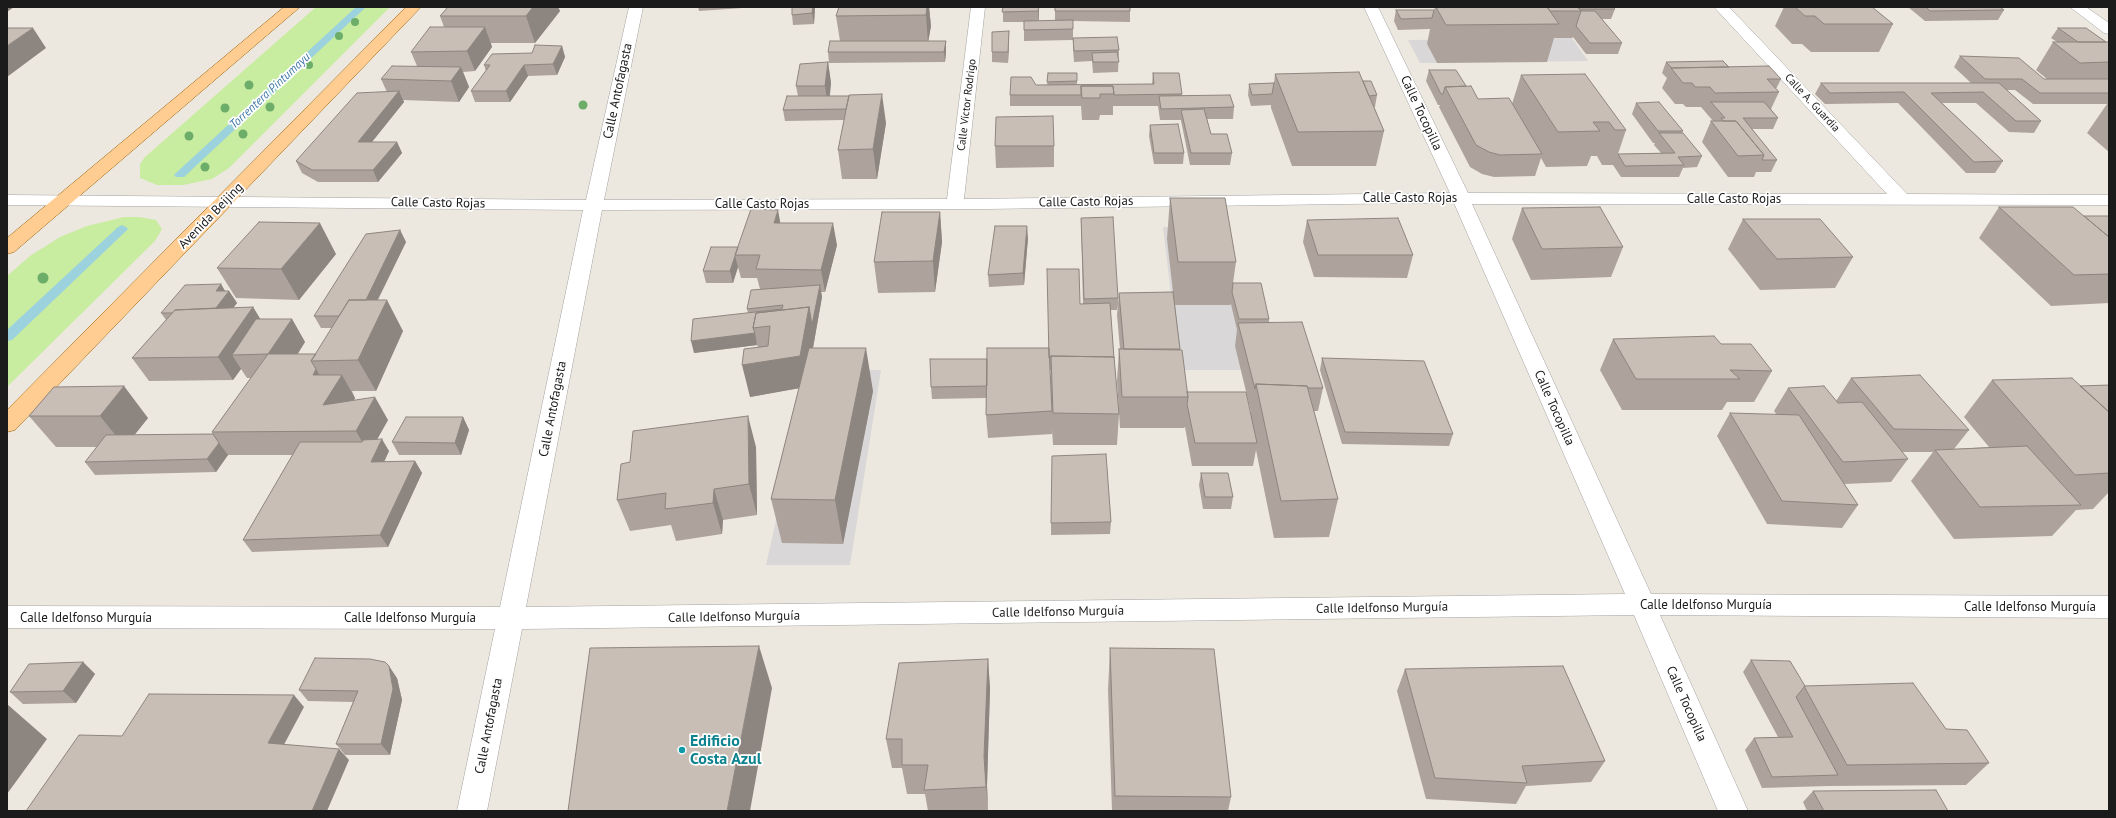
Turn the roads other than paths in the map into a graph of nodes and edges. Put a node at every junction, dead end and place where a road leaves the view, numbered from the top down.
1 (292, 7) edge
2 (414, 7) edge
3 (636, 7) edge
4 (978, 7) edge
5 (1371, 7) edge
6 (1721, 7) edge
7 (2077, 7) edge
8 (2109, 30) edge
9 (1460, 198) junction
10 (7, 200) edge
11 (63, 200) junction
12 (1903, 200) junction
13 (2109, 200) edge
14 (226, 201) junction
15 (955, 204) junction
16 (594, 205) junction
17 (7, 248) edge
18 (7, 424) edge
19 (1643, 605) junction
20 (2109, 607) edge
21 (7, 618) edge
22 (511, 619) junction
23 (472, 811) edge
24 (1733, 811) edge

1 - 11 main road
2 - 14 main road, Avenida Beijing
3 - 16 street, Calle Antofagasta
4 - 15 street, Calle Víctor Rodrigo
5 - 9 street, Calle Tocopilla
6 - 12 street, Calle A. Guardia
7 - 8 street
9 - 12 street, Calle Casto Rojas
9 - 15 street, Calle Casto Rojas
9 - 19 street, Calle Tocopilla
10 - 11 street, Calle Casto Rojas
11 - 14 street, Calle Casto Rojas
11 - 17 main road
12 - 13 street, Calle Casto Rojas
14 - 16 street, Calle Casto Rojas
14 - 18 main road, Avenida Beijing
15 - 16 street, Calle Casto Rojas
16 - 22 street, Calle Antofagasta
19 - 20 street, Calle Idelfonso Murguía
19 - 22 street, Calle Idelfonso Murguía
19 - 24 street, Calle Tocopilla
21 - 22 street, Calle Idelfonso Murguía
22 - 23 street, Calle Antofagasta

